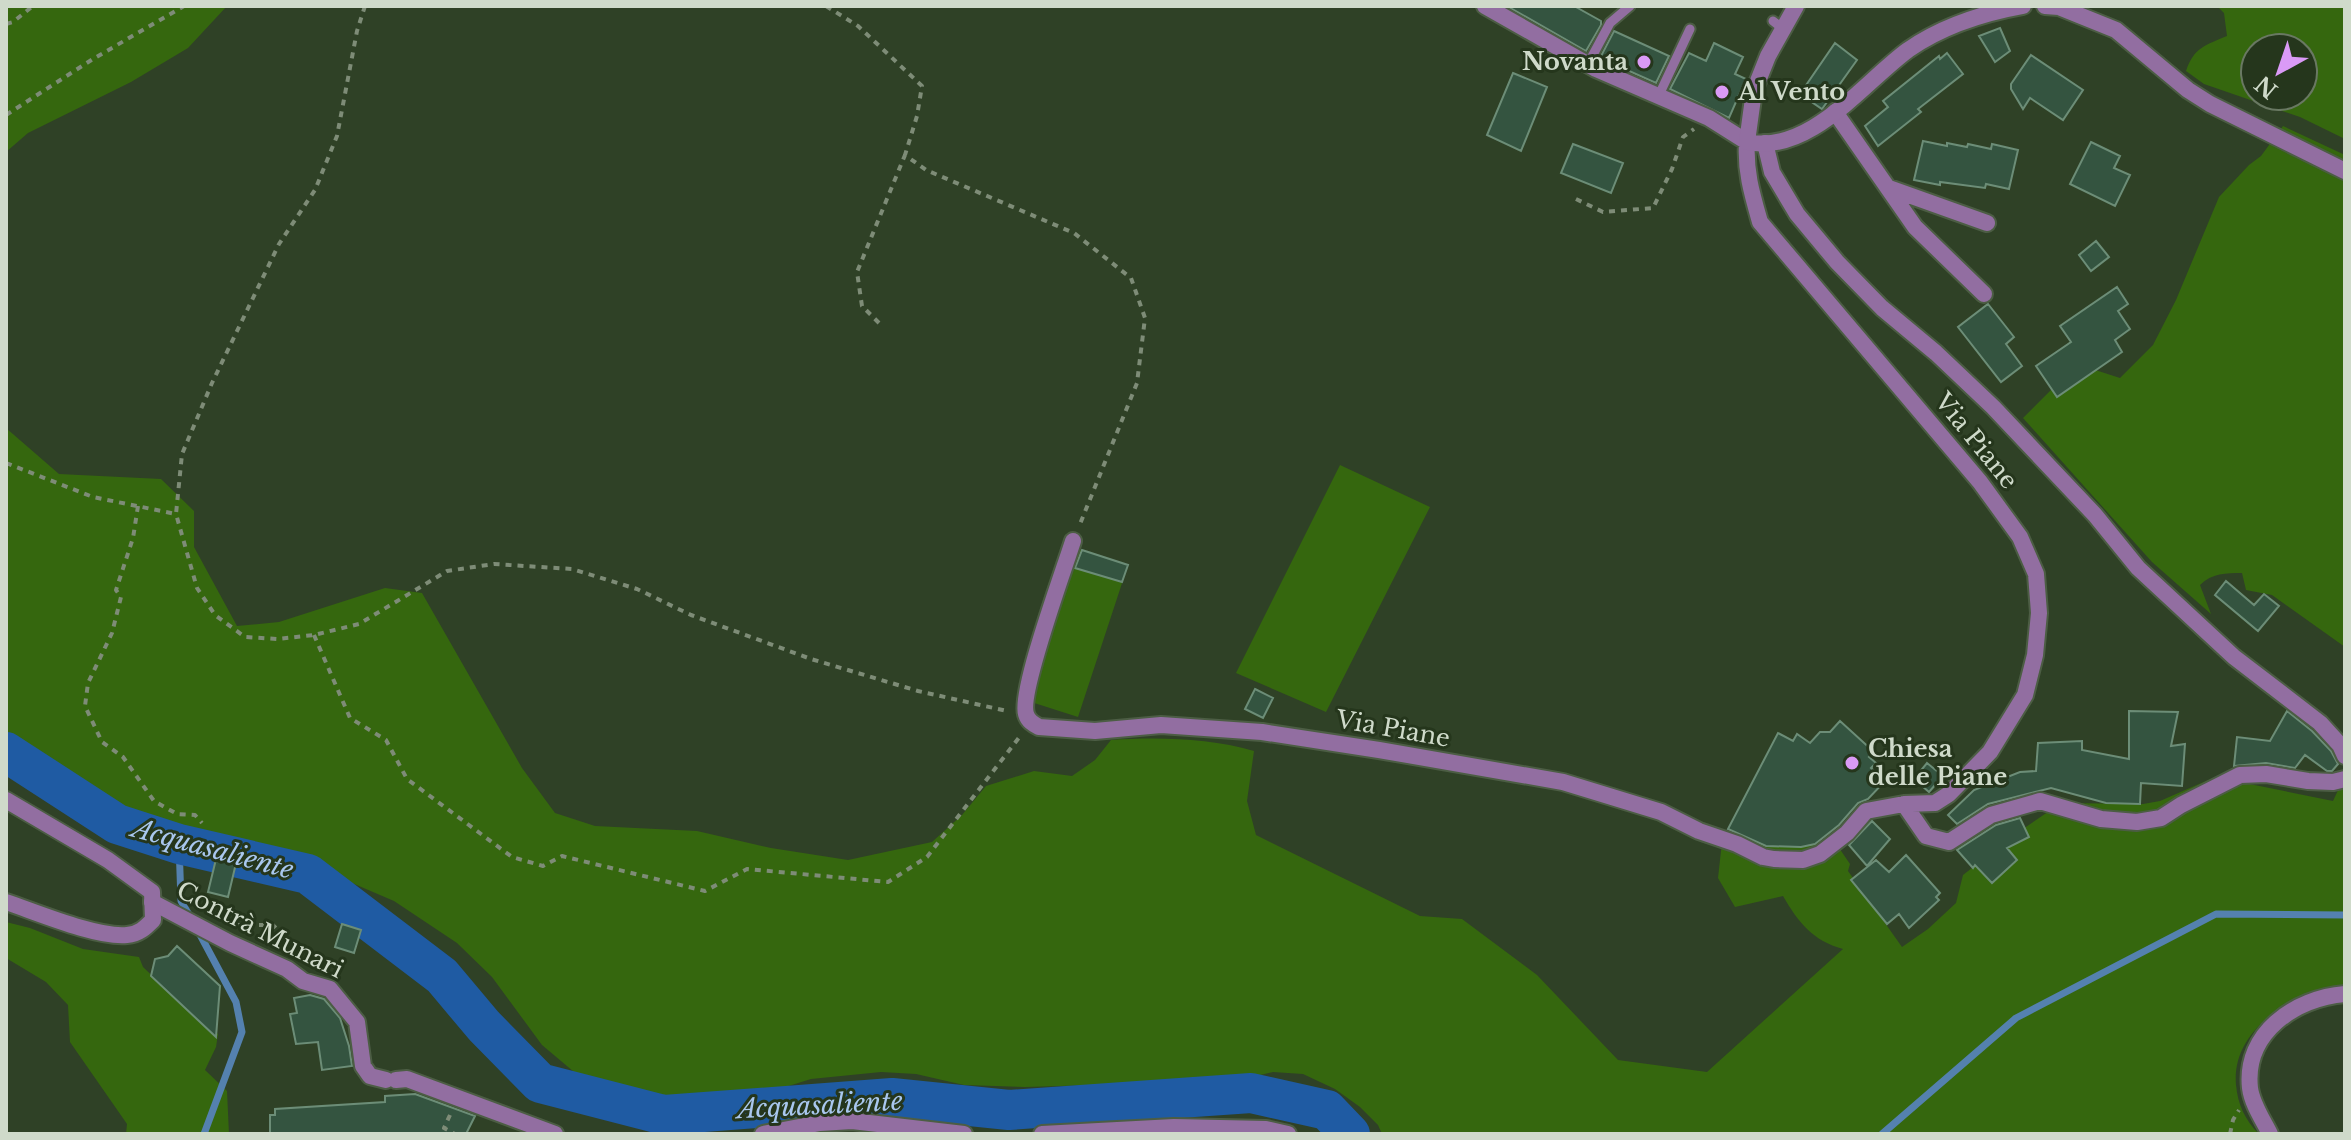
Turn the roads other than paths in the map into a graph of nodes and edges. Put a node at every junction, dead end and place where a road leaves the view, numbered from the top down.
1 (1485, 6) edge
2 (1630, 6) edge
3 (1796, 6) edge
4 (2023, 6) edge
5 (2045, 6) edge
6 (1690, 29) dead end
7 (1588, 64) junction
8 (1659, 95) junction
9 (1835, 112) junction
10 (1747, 142) junction
11 (1765, 143) junction
12 (2345, 171) edge
13 (1889, 188) junction
14 (1987, 223) dead end
15 (1984, 294) dead end
16 (1073, 541) road end
17 (2345, 756) edge
18 (2345, 779) edge
19 (6, 800) edge
20 (1904, 804) junction
21 (6, 902) edge
22 (152, 902) junction
23 (2345, 994) edge
24 (555, 1134) edge
25 (763, 1134) edge
26 (964, 1134) edge
27 (1042, 1134) edge
28 (1288, 1134) edge
29 (2270, 1134) edge

1 - 7 street
2 - 7 lane
3 - 10 street, Via Piane
4 - 9 street
5 - 12 street
6 - 8 lane
7 - 8 street
8 - 10 street
9 - 11 street
9 - 13 street
10 - 11 street
10 - 20 street, Via Piane
11 - 17 street, Via Piane
13 - 14 street
13 - 15 street
16 - 20 street, Via Piane
18 - 20 street
19 - 22 street
21 - 22 street
22 - 24 street, Contrà Munari
23 - 29 street
25 - 26 street
27 - 28 street

